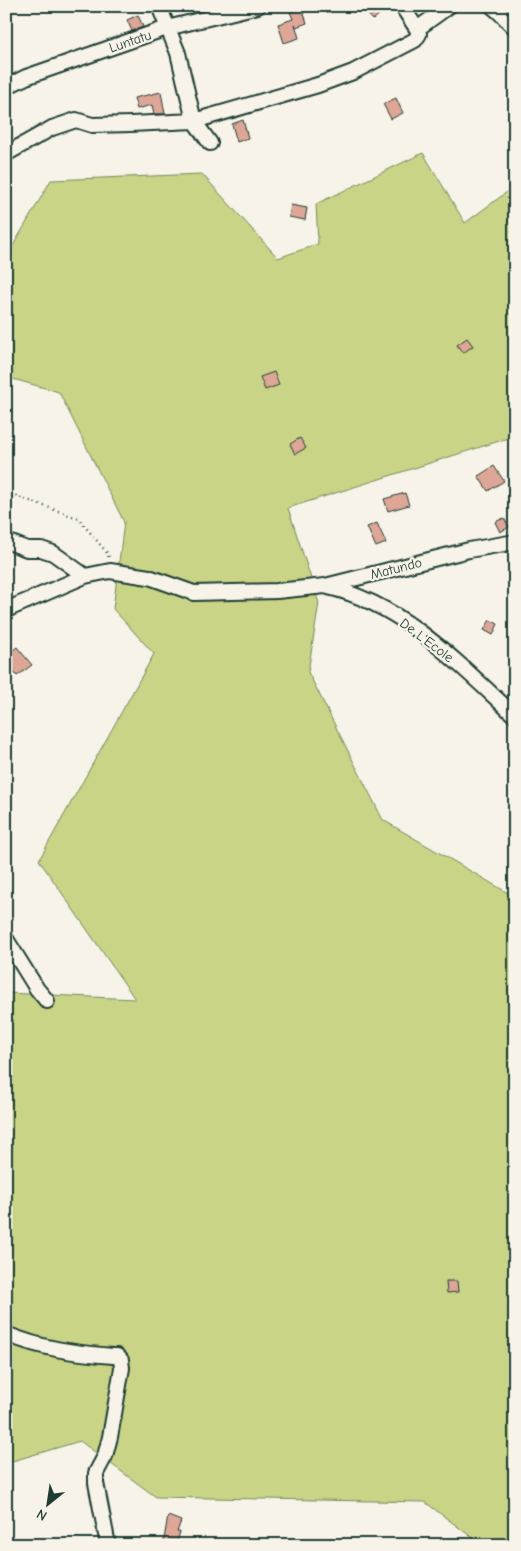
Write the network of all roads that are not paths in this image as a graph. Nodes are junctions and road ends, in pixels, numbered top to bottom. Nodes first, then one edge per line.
1 (159, 6) edge
2 (258, 6) edge
3 (402, 6) edge
4 (448, 6) edge
5 (492, 6) edge
6 (167, 28) junction
7 (515, 28) edge
8 (418, 30) junction
9 (6, 87) edge
10 (194, 121) junction
11 (210, 143) dead end
12 (6, 154) edge
13 (6, 541) edge
14 (515, 542) edge
15 (85, 576) junction
16 (325, 586) junction
17 (6, 610) edge
18 (515, 716) edge
19 (6, 939) edge
20 (47, 1001) dead end
21 (6, 1334) edge
22 (108, 1545) edge

1 - 6 street
2 - 6 street, Luntatu
3 - 8 street
4 - 8 street
5 - 7 street
6 - 9 street, Luntatu
6 - 10 street
8 - 10 street
10 - 11 street
10 - 12 street
13 - 15 street
14 - 16 street, Matundo
15 - 16 street, Matundo
15 - 17 street
16 - 18 street, De L'Ecole
19 - 20 street
21 - 22 street

